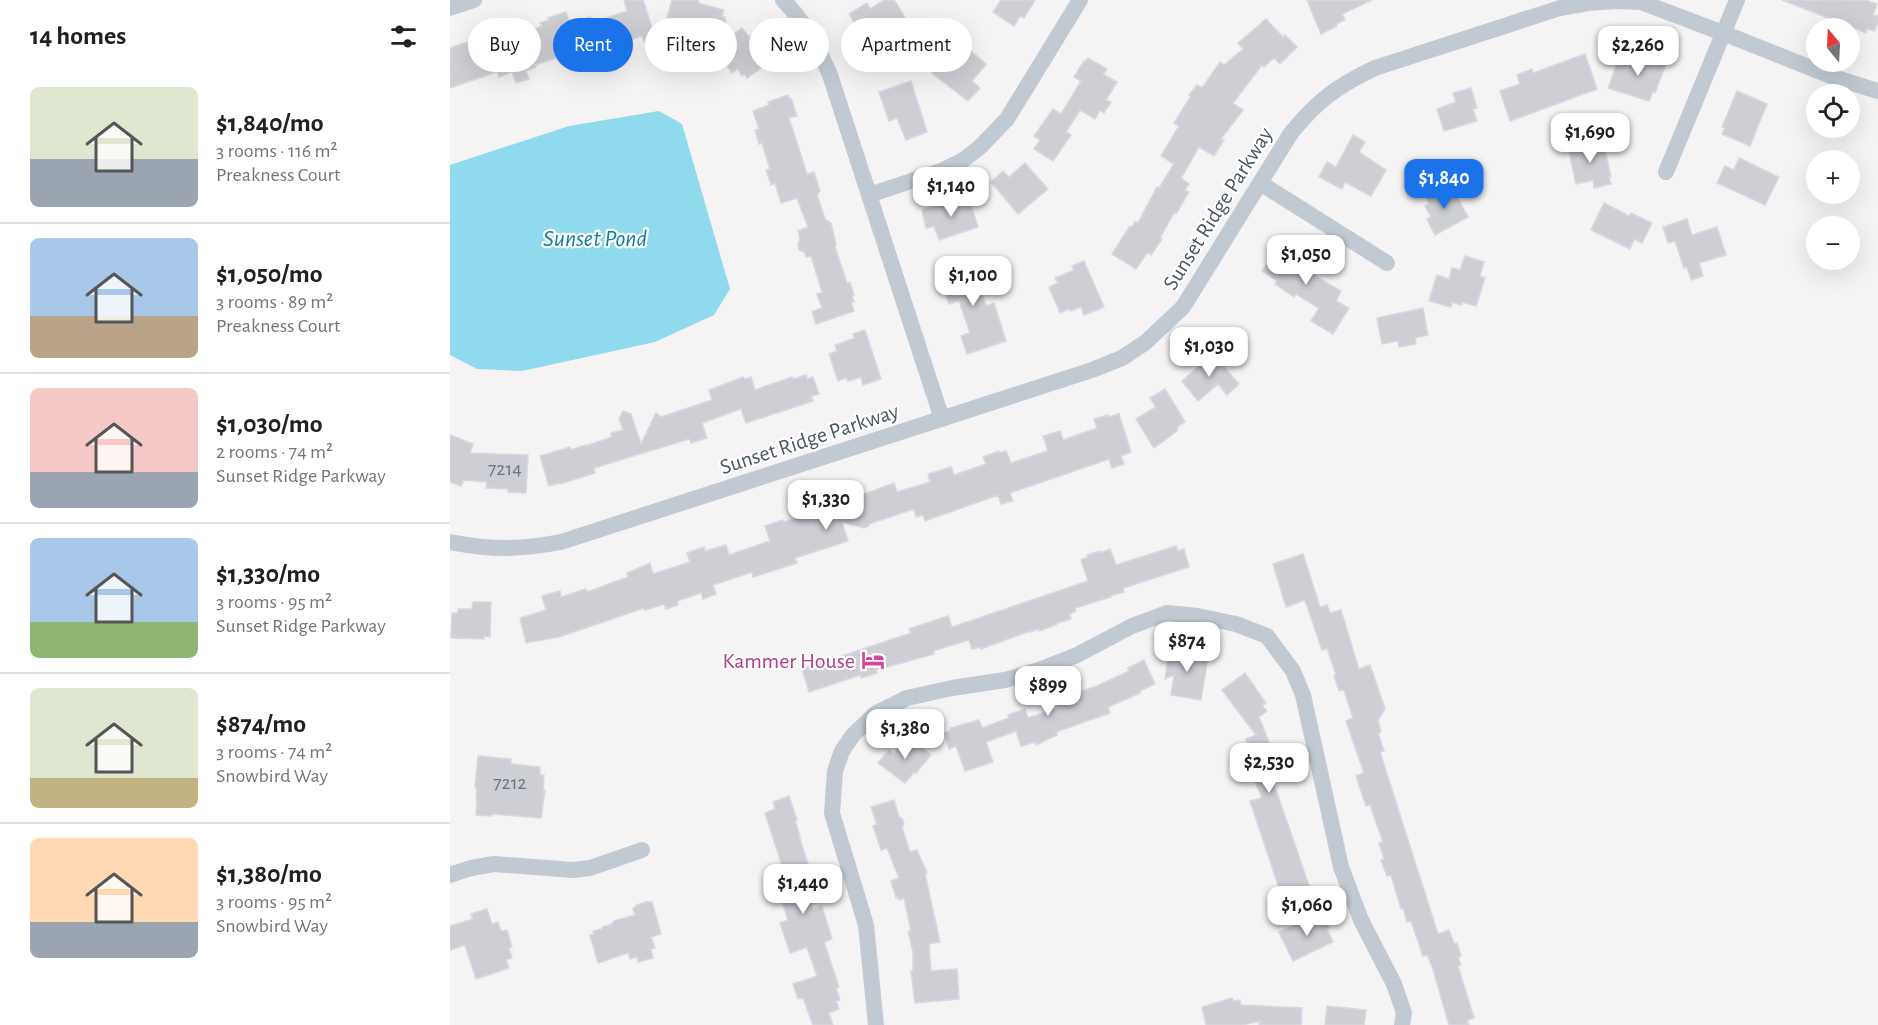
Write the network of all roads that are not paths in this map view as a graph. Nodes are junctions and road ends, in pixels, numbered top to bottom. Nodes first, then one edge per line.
1 (474, 0) edge
2 (783, 0) edge
3 (1080, 0) edge
4 (1737, 0) edge
5 (450, 8) edge
6 (1723, 33) junction
7 (1878, 91) edge
8 (1666, 172) dead end
9 (1260, 183) junction
10 (869, 195) junction
11 (1387, 263) dead end
12 (942, 419) junction
13 (450, 542) edge
14 (642, 850) dead end
15 (450, 875) edge
16 (876, 1025) edge
17 (1402, 1025) edge

1 - 5 street
2 - 10 street
3 - 10 street
4 - 6 street
6 - 7 street, Sunset Ridge Parkway
6 - 8 street
6 - 9 street, Sunset Ridge Parkway
9 - 11 street
9 - 12 street, Sunset Ridge Parkway
10 - 12 street
12 - 13 street, Sunset Ridge Parkway
14 - 15 street
16 - 17 street

